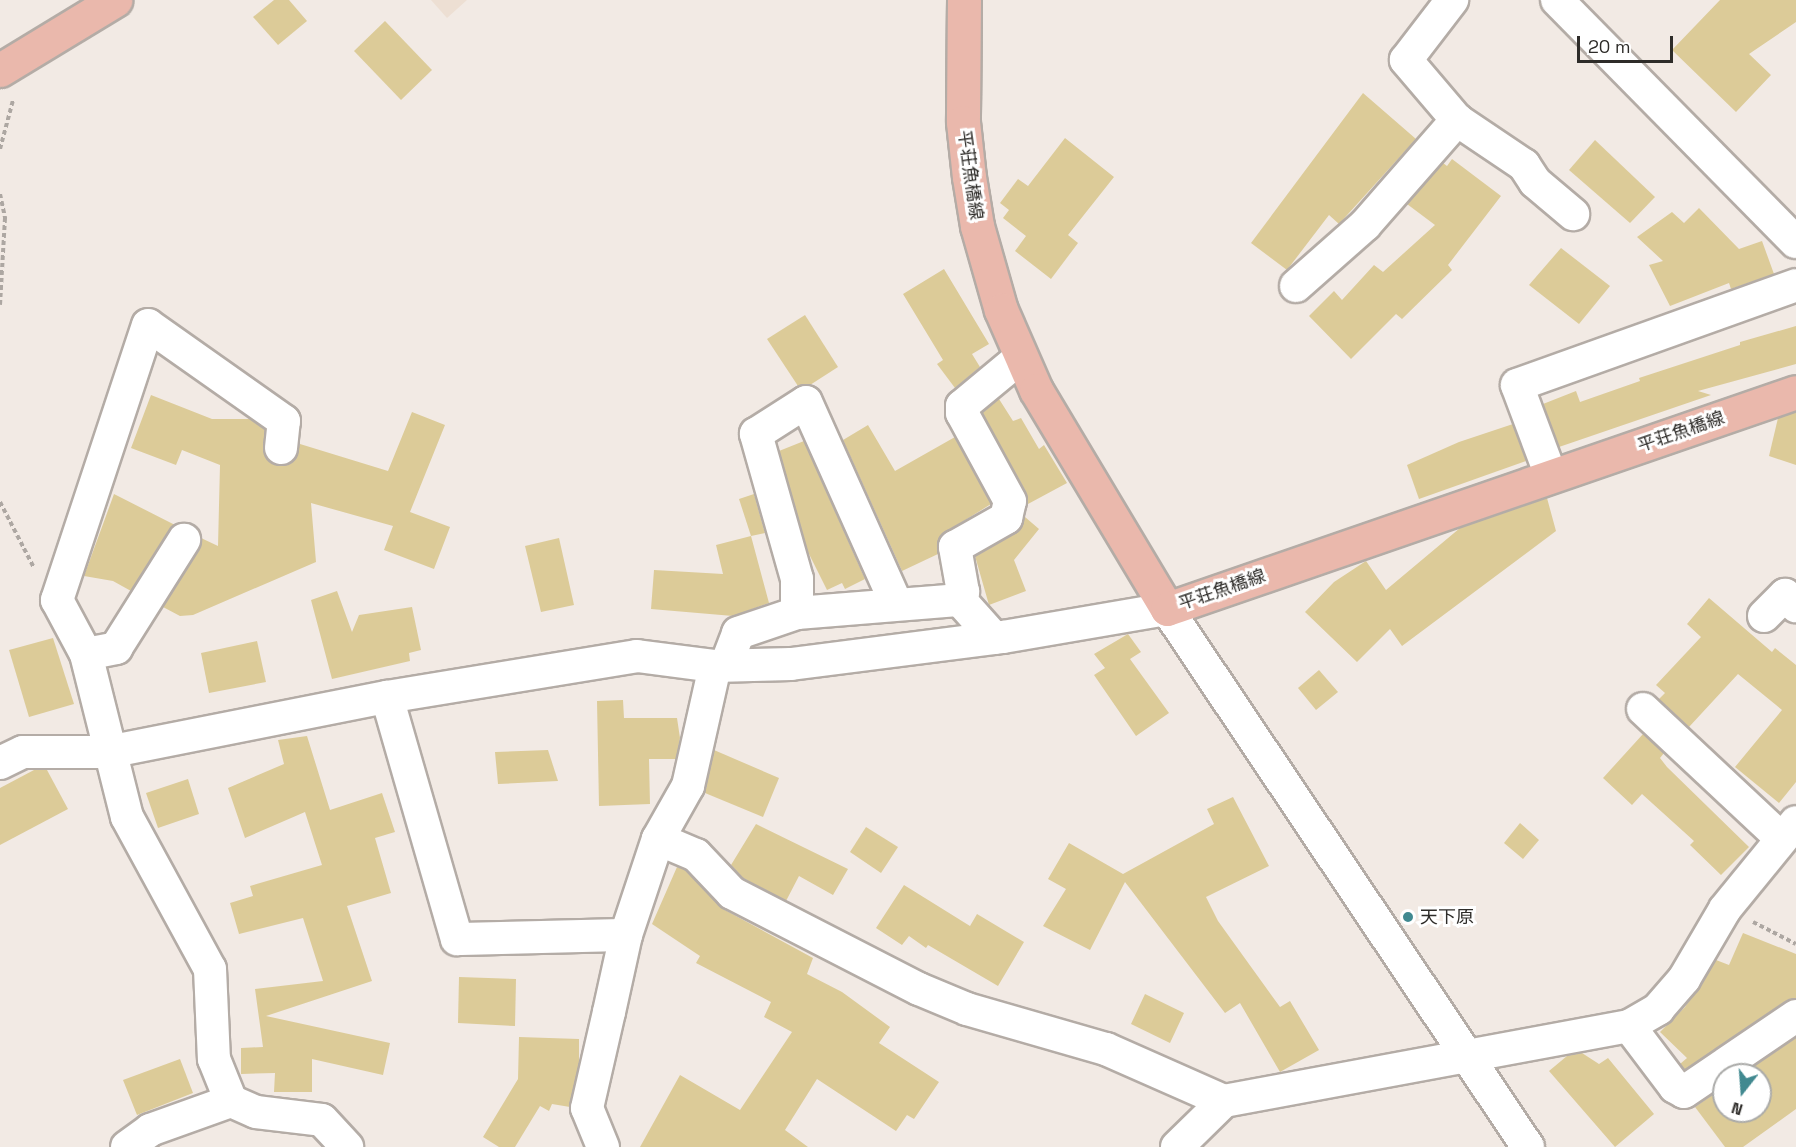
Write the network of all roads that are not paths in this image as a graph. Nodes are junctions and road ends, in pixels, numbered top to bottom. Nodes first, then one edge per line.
1 (115, 0) edge
2 (964, 0) edge
3 (1452, 0) edge
4 (1557, 0) edge
5 (7, 66) edge
6 (1457, 120) junction
7 (1573, 214) dead end
8 (1796, 242) edge
9 (1796, 285) edge
10 (1296, 286) dead end
11 (1021, 357) junction
12 (1796, 392) edge
13 (281, 448) dead end
14 (1551, 476) junction
15 (184, 540) dead end
16 (960, 600) junction
17 (896, 603) junction
18 (1796, 606) edge
19 (1167, 609) junction
20 (798, 613) junction
21 (1764, 616) dead end
22 (994, 638) junction
23 (86, 654) junction
24 (720, 665) junction
25 (387, 697) junction
26 (1643, 709) dead end
27 (108, 752) junction
28 (0, 763) edge
29 (1788, 830) edge
30 (658, 839) junction
31 (626, 935) junction
32 (1796, 1016) edge
33 (1629, 1026) junction
34 (1465, 1055) junction
35 (231, 1101) junction
36 (1224, 1101) junction
37 (127, 1147) edge
38 (347, 1147) edge
39 (603, 1147) edge
40 (1177, 1147) edge
41 (1528, 1147) edge

1 - 5 main road
2 - 11 main road, 平荘魚橋線
3 - 6 street
4 - 8 street
6 - 7 street
6 - 10 street
9 - 14 street
11 - 16 street
11 - 19 main road, 平荘魚橋線
12 - 14 main road, 平荘魚橋線
13 - 23 street
14 - 19 main road, 平荘魚橋線
15 - 23 street
16 - 17 street
16 - 22 street
17 - 20 street
17 - 20 street
18 - 21 street
19 - 22 street
19 - 34 street
20 - 24 street
22 - 24 street
23 - 27 street
24 - 25 street
24 - 30 street
25 - 27 street
25 - 31 street
26 - 29 street
27 - 28 street
27 - 35 street
29 - 33 street
30 - 31 street
30 - 36 street
31 - 39 street
32 - 33 street
33 - 34 street
34 - 36 street
34 - 41 street
35 - 37 street
35 - 38 street
36 - 40 street

